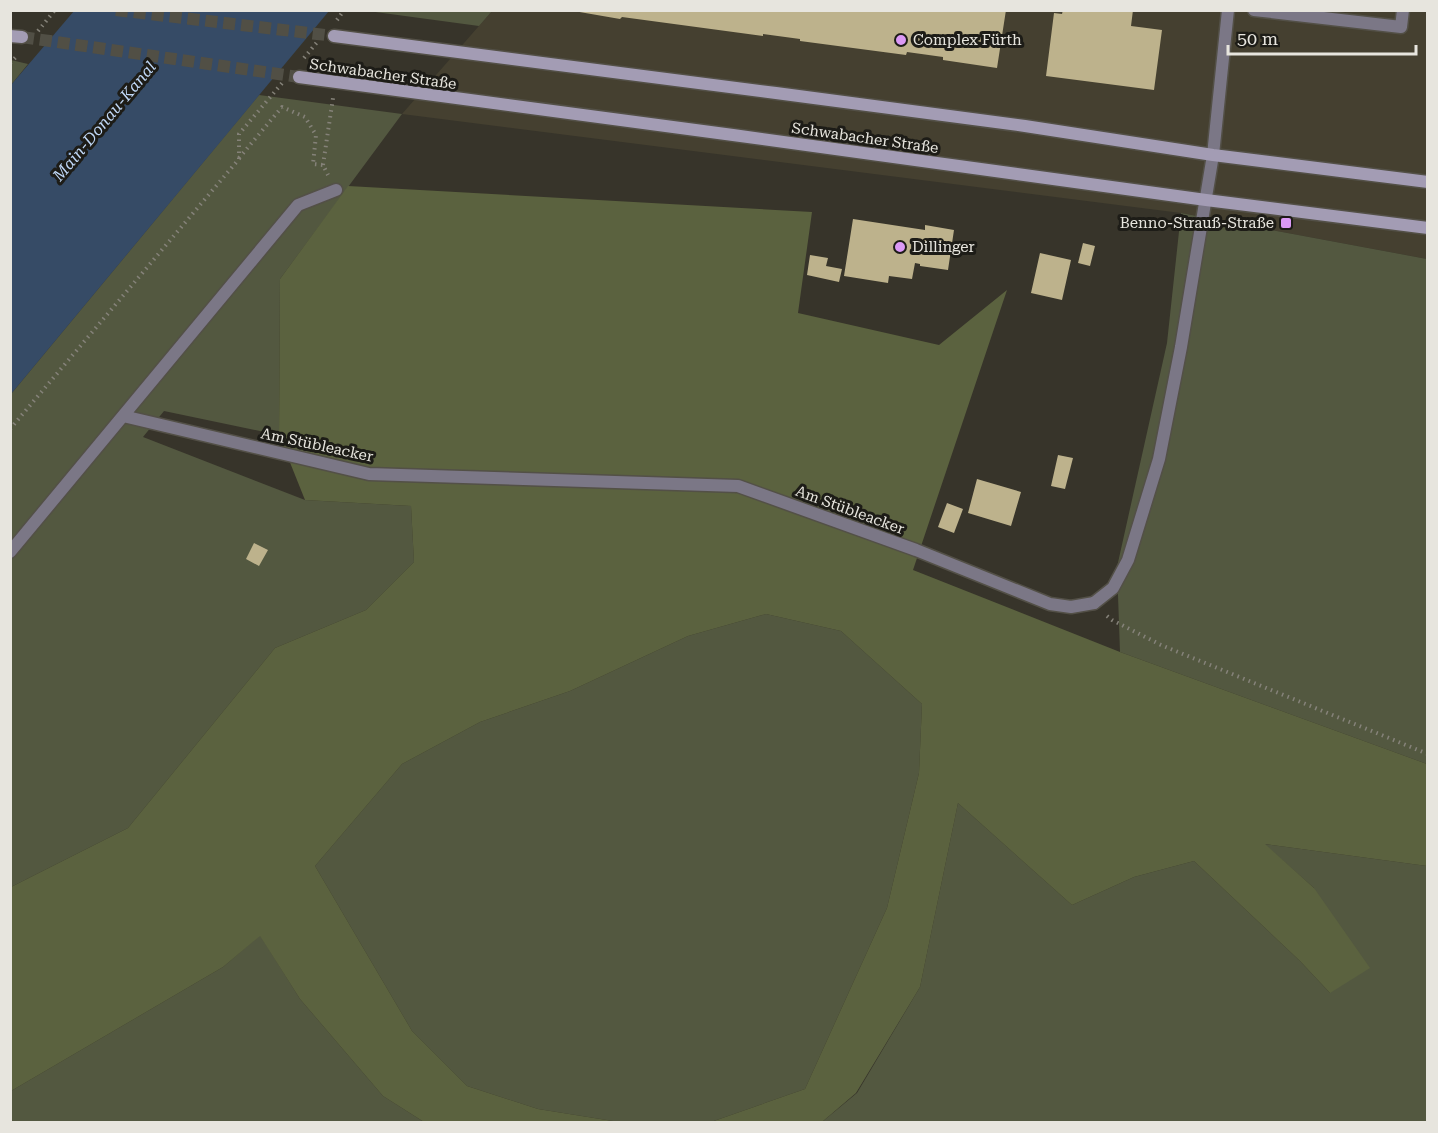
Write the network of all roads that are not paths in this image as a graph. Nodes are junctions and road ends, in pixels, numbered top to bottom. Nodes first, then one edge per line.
1 (1228, 10) edge
2 (1254, 10) edge
3 (1402, 10) edge
4 (328, 34) tunnel mouth
5 (299, 77) tunnel mouth
6 (1213, 155) junction
7 (1428, 183) edge
8 (336, 190) road end
9 (1206, 200) junction
10 (1428, 228) edge
11 (123, 416) junction
12 (10, 552) edge

1 - 6 street
2 - 3 street
4 - 6 main road, Schwabacher Straße
5 - 9 main road, Schwabacher Straße
6 - 7 main road, Schwabacher Straße
6 - 9 street
8 - 11 street
9 - 10 main road, Schwabacher Straße
9 - 11 street, Am Stübleacker
11 - 12 street

